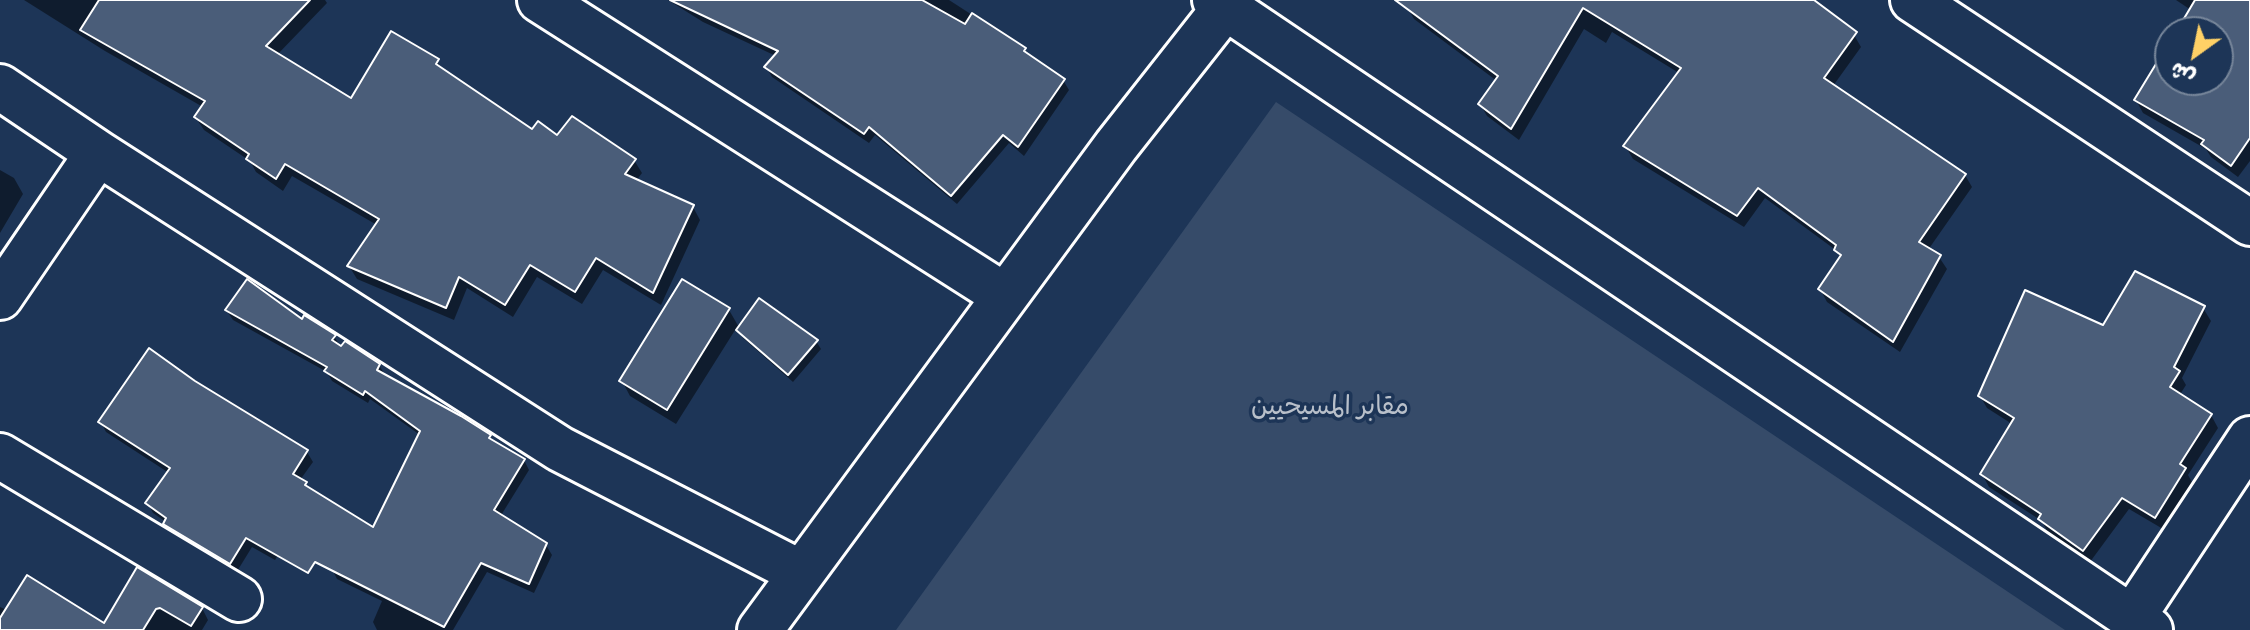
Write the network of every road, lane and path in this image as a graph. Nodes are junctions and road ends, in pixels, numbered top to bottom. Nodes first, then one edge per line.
1 (540, 0) edge
2 (1913, 0) edge
3 (1224, 2) edge
4 (0, 87) edge
5 (98, 153) junction
6 (2250, 223) edge
7 (1005, 296) junction
8 (0, 297) edge
9 (2250, 439) edge
10 (0, 456) edge
11 (801, 573) junction
12 (239, 599) dead end
13 (2141, 624) edge
14 (760, 630) edge

1 - 7 street
2 - 6 street
3 - 7 street
3 - 13 street
4 - 5 street
5 - 8 street
5 - 11 street
7 - 11 street
9 - 13 street
10 - 12 street
11 - 14 street

